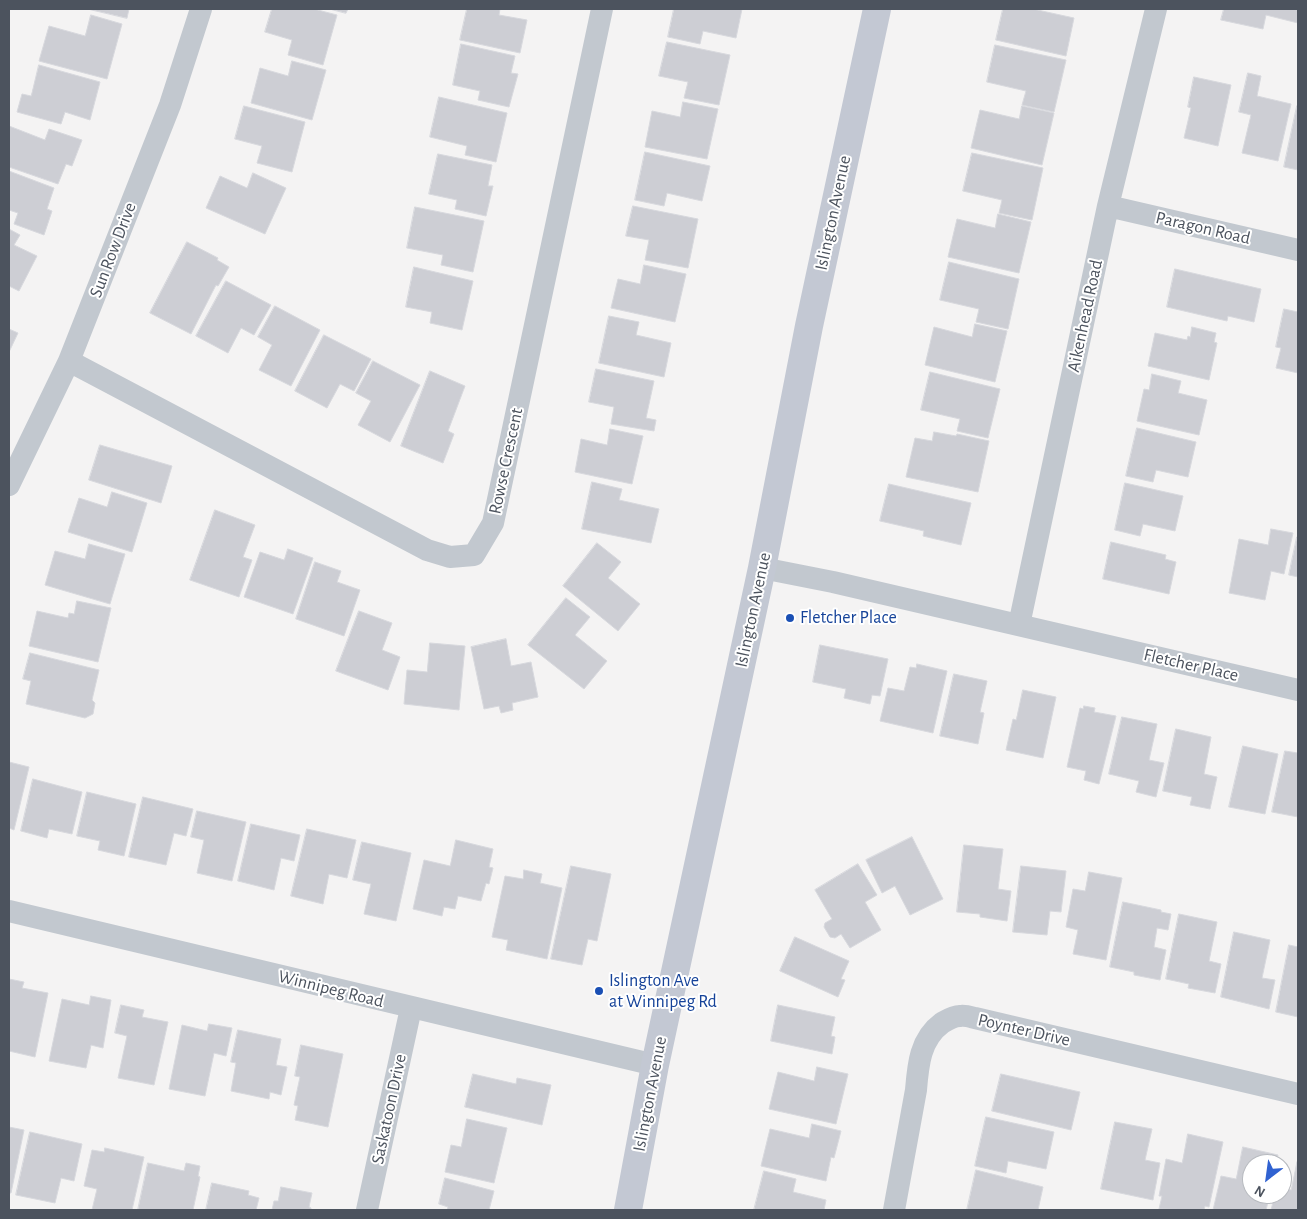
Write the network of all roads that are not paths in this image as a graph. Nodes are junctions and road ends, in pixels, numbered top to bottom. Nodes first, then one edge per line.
1 (201, 9) edge
2 (602, 9) edge
3 (877, 9) edge
4 (1156, 9) edge
5 (1108, 206) junction
6 (1298, 250) edge
7 (69, 361) junction
8 (9, 485) edge
9 (762, 568) junction
10 (1019, 625) junction
11 (1298, 690) edge
12 (9, 911) edge
13 (411, 1008) junction
14 (654, 1065) junction
15 (1298, 1094) edge
16 (367, 1210) edge
17 (628, 1210) edge
18 (894, 1210) edge

1 - 7 street, Sun Row Drive
2 - 7 street, Rowse Crescent
3 - 9 main road, Islington Avenue
4 - 5 street, Aikenhead Road
5 - 6 street, Paragon Road
5 - 10 street, Aikenhead Road
7 - 8 street, Sun Row Drive
9 - 10 street, Fletcher Place
9 - 14 main road, Islington Avenue
10 - 11 street, Fletcher Place
12 - 13 street, Winnipeg Road
13 - 14 street, Winnipeg Road
13 - 16 street, Saskatoon Drive
14 - 17 main road, Islington Avenue
15 - 18 street, Poynter Drive

